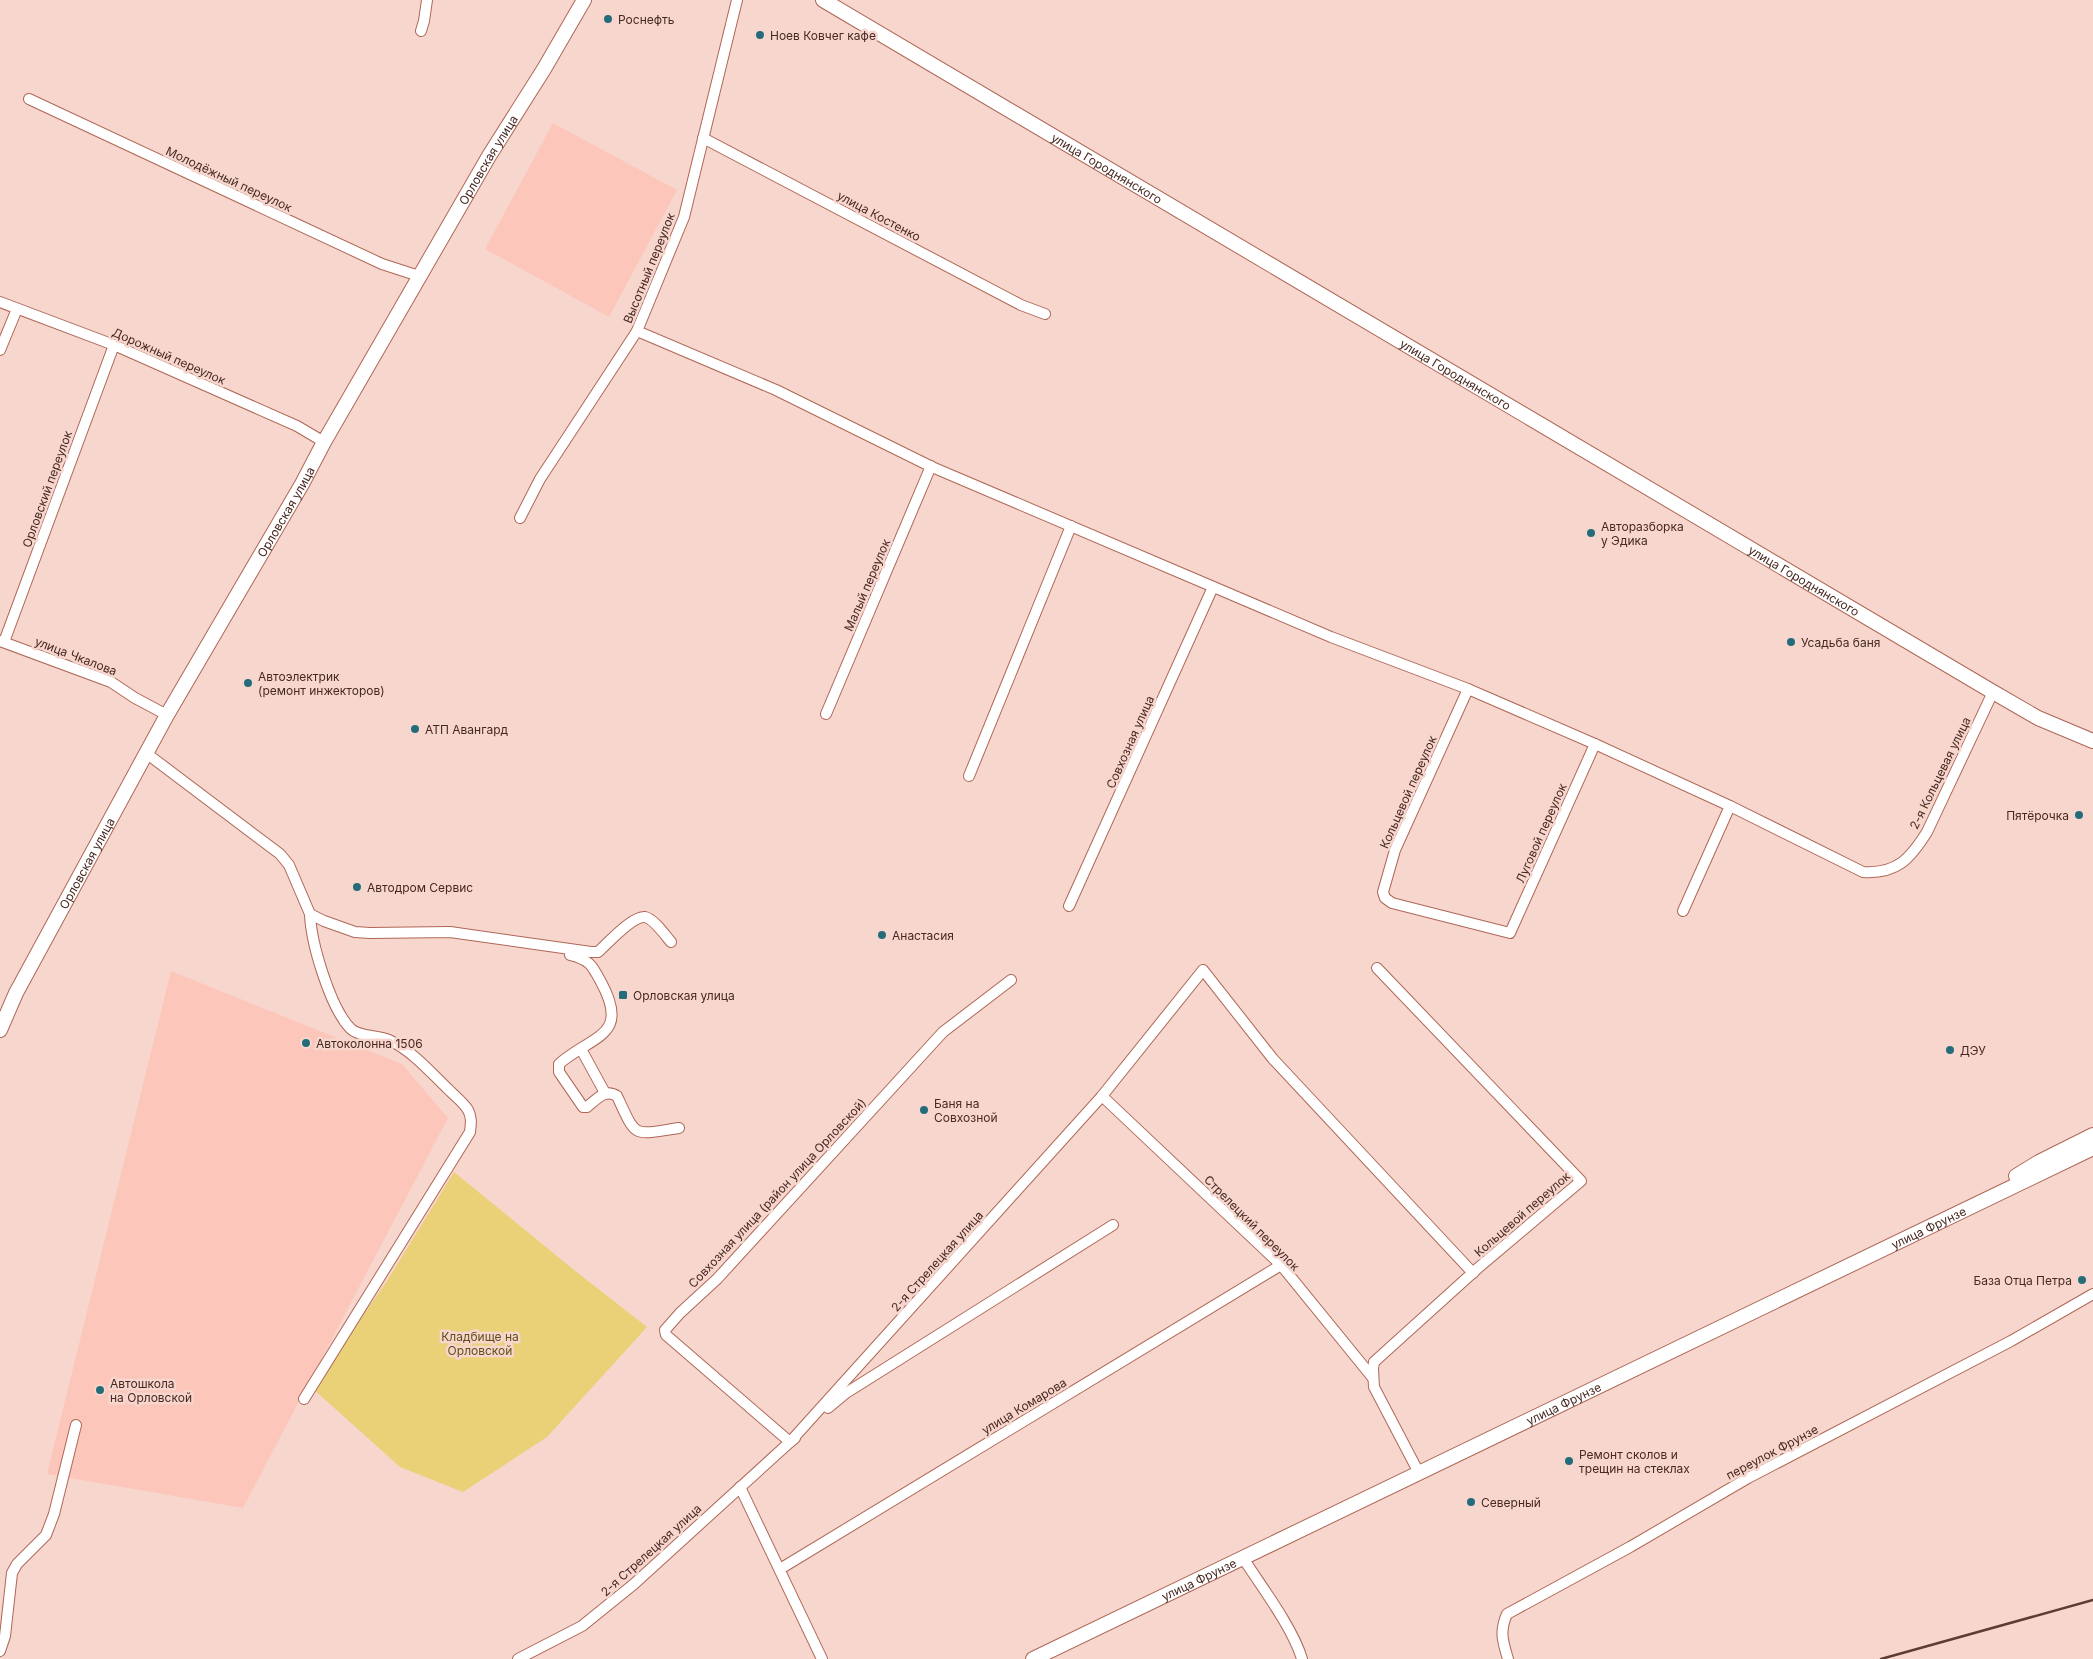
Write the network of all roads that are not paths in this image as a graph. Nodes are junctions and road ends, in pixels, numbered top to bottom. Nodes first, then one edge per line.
1 (427, 0) edge
2 (584, 0) edge
3 (737, 0) edge
4 (823, 0) edge
5 (420, 31) dead end
6 (29, 99) dead end
7 (703, 138) junction
8 (419, 276) junction
9 (0, 302) edge
10 (17, 309) junction
11 (1045, 314) dead end
12 (637, 332) junction
13 (114, 345) junction
14 (0, 350) edge
15 (324, 442) junction
16 (931, 466) junction
17 (520, 518) dead end
18 (1071, 526) junction
19 (1213, 587) junction
20 (2, 641) edge
21 (1468, 689) junction
22 (1993, 692) junction
23 (826, 714) dead end
24 (167, 715) junction
25 (2038, 718) junction
26 (2093, 729) edge
27 (2093, 741) edge
28 (1595, 744) junction
29 (2093, 752) edge
30 (151, 757) junction
31 (168, 769) junction
32 (137, 770) junction
33 (969, 776) dead end
34 (1730, 806) junction
35 (1070, 906) dead end
36 (1683, 911) dead end
37 (310, 914) junction
38 (1510, 933) joint
39 (671, 942) dead end
40 (562, 949) junction
41 (598, 952) junction
42 (593, 967) junction
43 (1377, 968) dead end
44 (1011, 980) dead end
45 (1, 1024) edge
46 (581, 1049) junction
47 (605, 1093) junction
48 (1102, 1096) junction
49 (679, 1128) dead end
50 (2093, 1135) edge
51 (2089, 1149) edge
52 (1113, 1225) dead end
53 (1281, 1265) junction
54 (1473, 1273) junction
55 (2093, 1294) edge
56 (1373, 1378) junction
57 (304, 1399) dead end
58 (76, 1425) dead end
59 (790, 1442) junction
60 (1419, 1473) junction
61 (740, 1486) junction
62 (1243, 1558) junction
63 (780, 1568) junction
64 (0, 1651) edge
65 (518, 1659) edge
66 (822, 1659) edge
67 (1033, 1659) edge
68 (1302, 1659) edge
69 (1508, 1659) edge

1 - 5 street
2 - 8 main road, Орловская улица
3 - 7 street, Высотный переулок
4 - 22 main road, улица Городнянского
6 - 8 street, Молодёжный переулок
7 - 11 street, улица Костенко
7 - 12 street, Высотный переулок
8 - 15 main road, Орловская улица
9 - 10 street, Дорожный переулок
10 - 13 street, Дорожный переулок
10 - 14 street
12 - 16 street
12 - 17 street, Высотный переулок
13 - 15 street, Дорожный переулок
13 - 20 street, Орловский переулок
15 - 24 main road, Орловская улица
16 - 18 street
16 - 23 street, Малый переулок
18 - 19 street
18 - 33 street
19 - 21 street
19 - 35 street, Совхозная улица
20 - 24 street, улица Чкалова
21 - 28 street
21 - 38 street, Кольцевой переулок
22 - 25 main road, улица Городнянского
22 - 34 street, 2-я Кольцевая улица
24 - 30 main road, Орловская улица
25 - 26 main road
25 - 27 main road, улица Городнянского
25 - 29 main road
28 - 34 street
28 - 38 street, Луговой переулок
30 - 31 street
30 - 32 main road, Орловская улица
31 - 32 street
31 - 37 street
32 - 45 main road, Орловская улица
34 - 36 street
37 - 40 street
37 - 57 street
39 - 41 street
40 - 41 street
40 - 42 street
41 - 42 street
42 - 46 street
43 - 54 street, Кольцевой переулок
44 - 59 street, Совхозная улица (район улица Орловской)
46 - 47 street
46 - 47 street
47 - 49 street
48 - 53 street, Стрелецкий переулок
48 - 54 street, 2-я Стрелецкая улица
48 - 59 street, 2-я Стрелецкая улица
50 - 51 main road, улица Фрунзе
51 - 60 main road, улица Фрунзе
52 - 59 street, 2-я Стрелецкая улица
53 - 56 street, Стрелецкий переулок
53 - 63 street, улица Комарова
54 - 56 street, Кольцевой переулок
55 - 69 street, переулок Фрунзе
56 - 60 street
58 - 64 street
59 - 61 street, 2-я Стрелецкая улица
60 - 62 main road, улица Фрунзе
61 - 63 street
61 - 65 street, 2-я Стрелецкая улица
62 - 67 main road, улица Фрунзе
62 - 68 street
63 - 66 street

